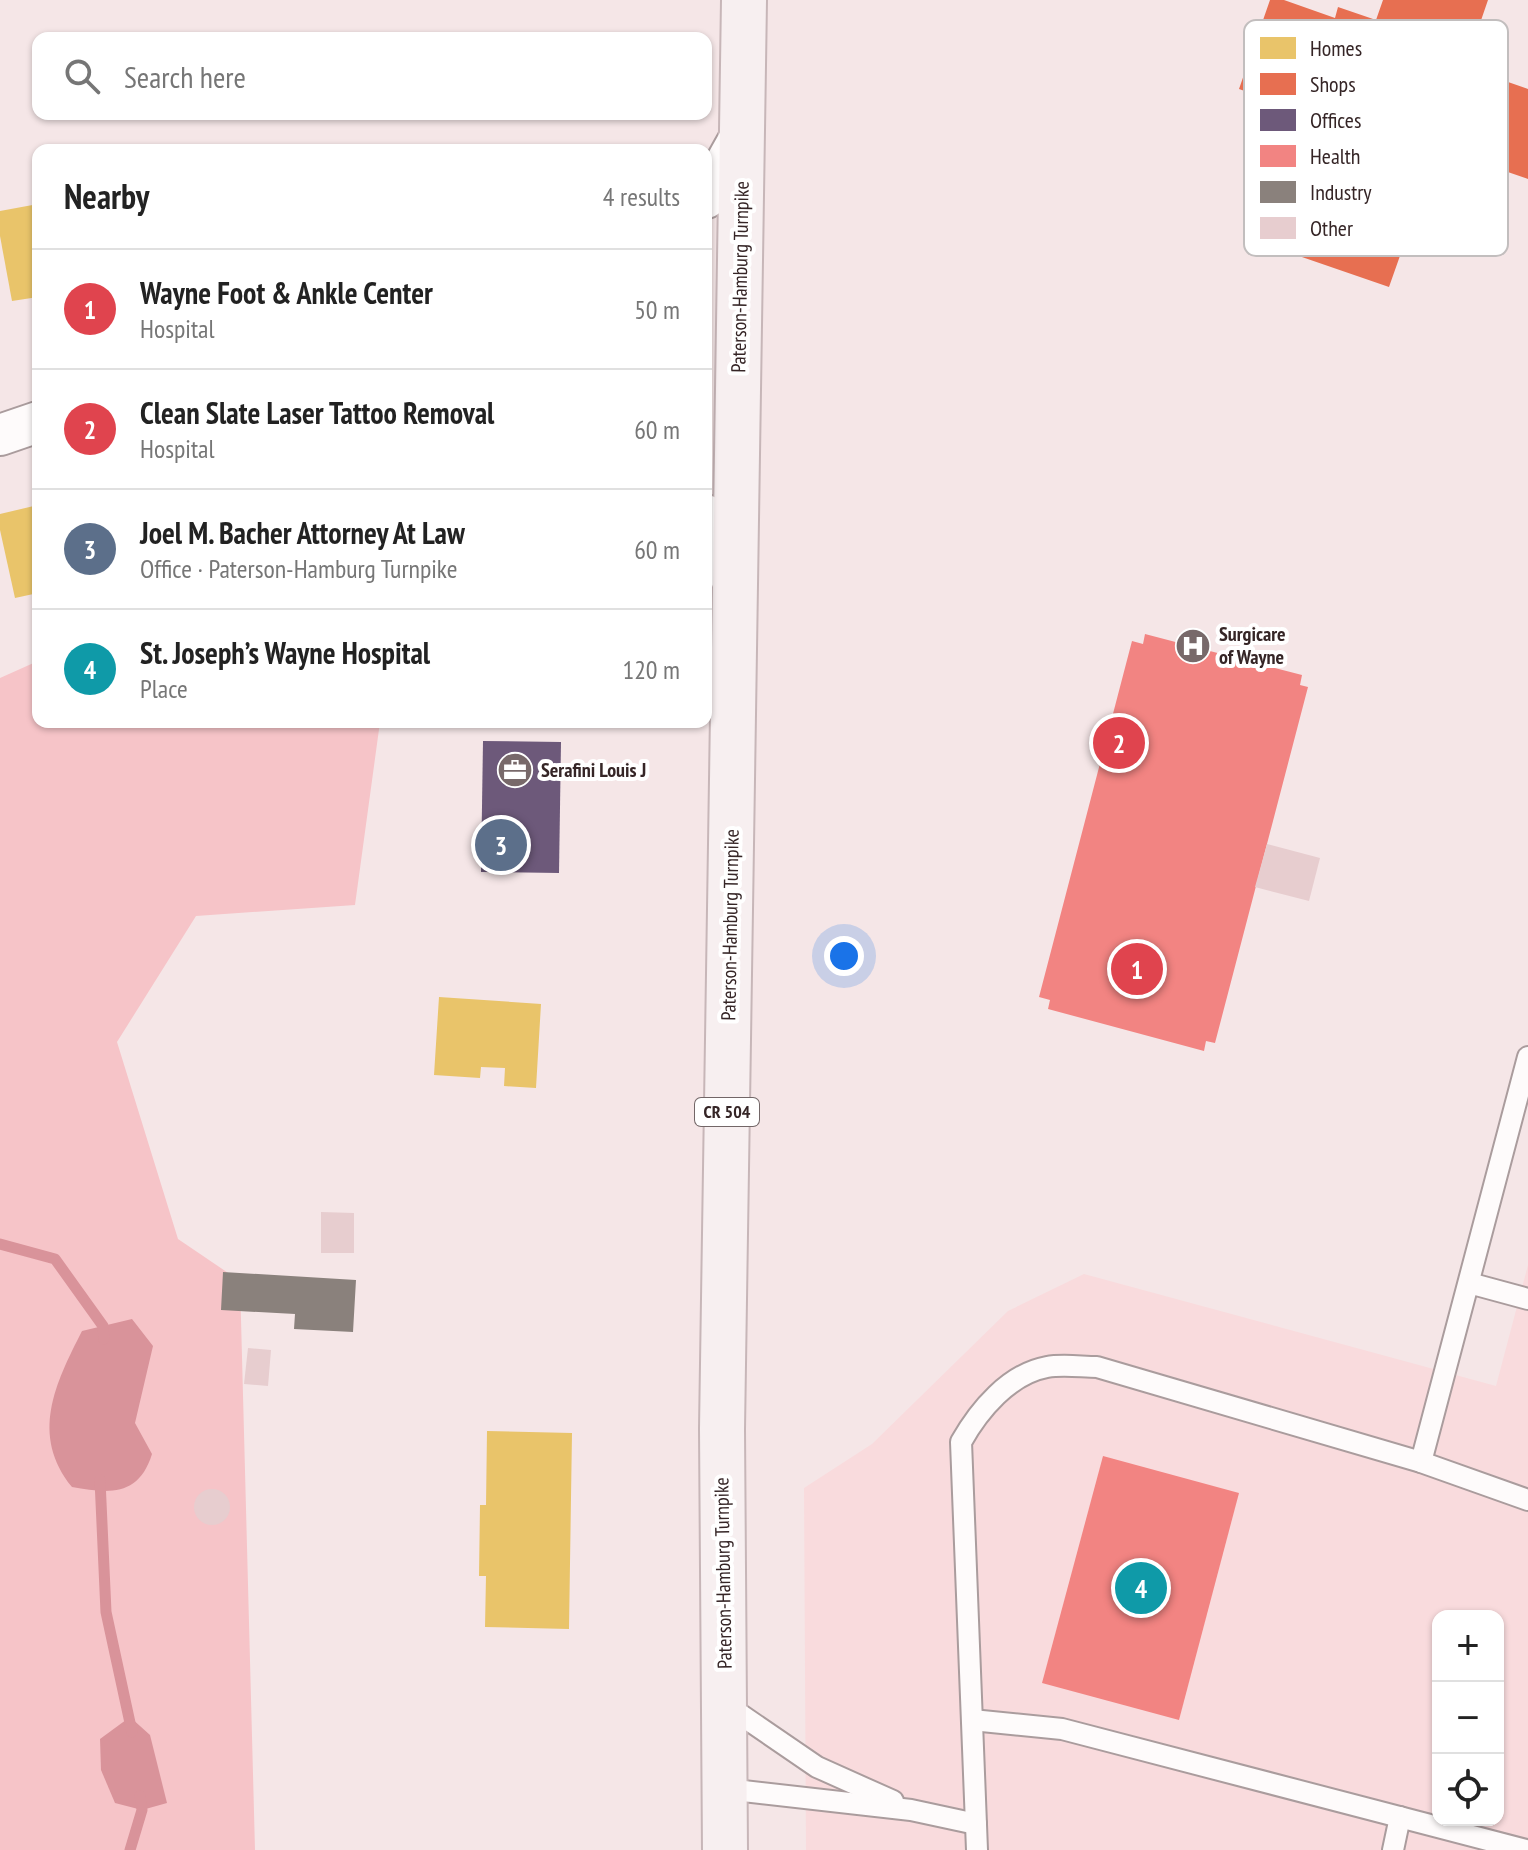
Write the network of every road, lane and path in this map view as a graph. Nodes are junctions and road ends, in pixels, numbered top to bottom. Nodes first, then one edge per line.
1 (744, 0) edge
2 (742, 134) junction
3 (712, 187) edge
4 (32, 424) edge
5 (0, 435) edge
6 (712, 530) edge
7 (735, 588) junction
8 (1528, 1057) edge
9 (1469, 1283) junction
10 (1528, 1299) edge
11 (1421, 1462) junction
12 (1528, 1500) edge
13 (725, 1704) junction
14 (972, 1720) junction
15 (726, 1789) junction
16 (911, 1810) junction
17 (1400, 1817) junction
18 (976, 1824) junction
19 (725, 1850) edge
20 (977, 1850) edge
21 (1393, 1850) edge
22 (1526, 1850) edge

1 - 2 main road, Paterson-Hamburg Turnpike / CR 504
2 - 3 street
2 - 7 main road, Paterson-Hamburg Turnpike / CR 504
4 - 5 street
6 - 7 street
7 - 13 main road, Paterson-Hamburg Turnpike / CR 504
8 - 9 lane
9 - 10 lane
9 - 11 lane
11 - 12 lane
11 - 14 lane
13 - 15 main road, Paterson-Hamburg Turnpike / CR 504
13 - 16 lane
14 - 17 lane
14 - 18 lane
15 - 16 lane
15 - 19 main road, Paterson-Hamburg Turnpike / CR 504
16 - 18 lane
17 - 21 lane
17 - 22 lane
18 - 20 lane

